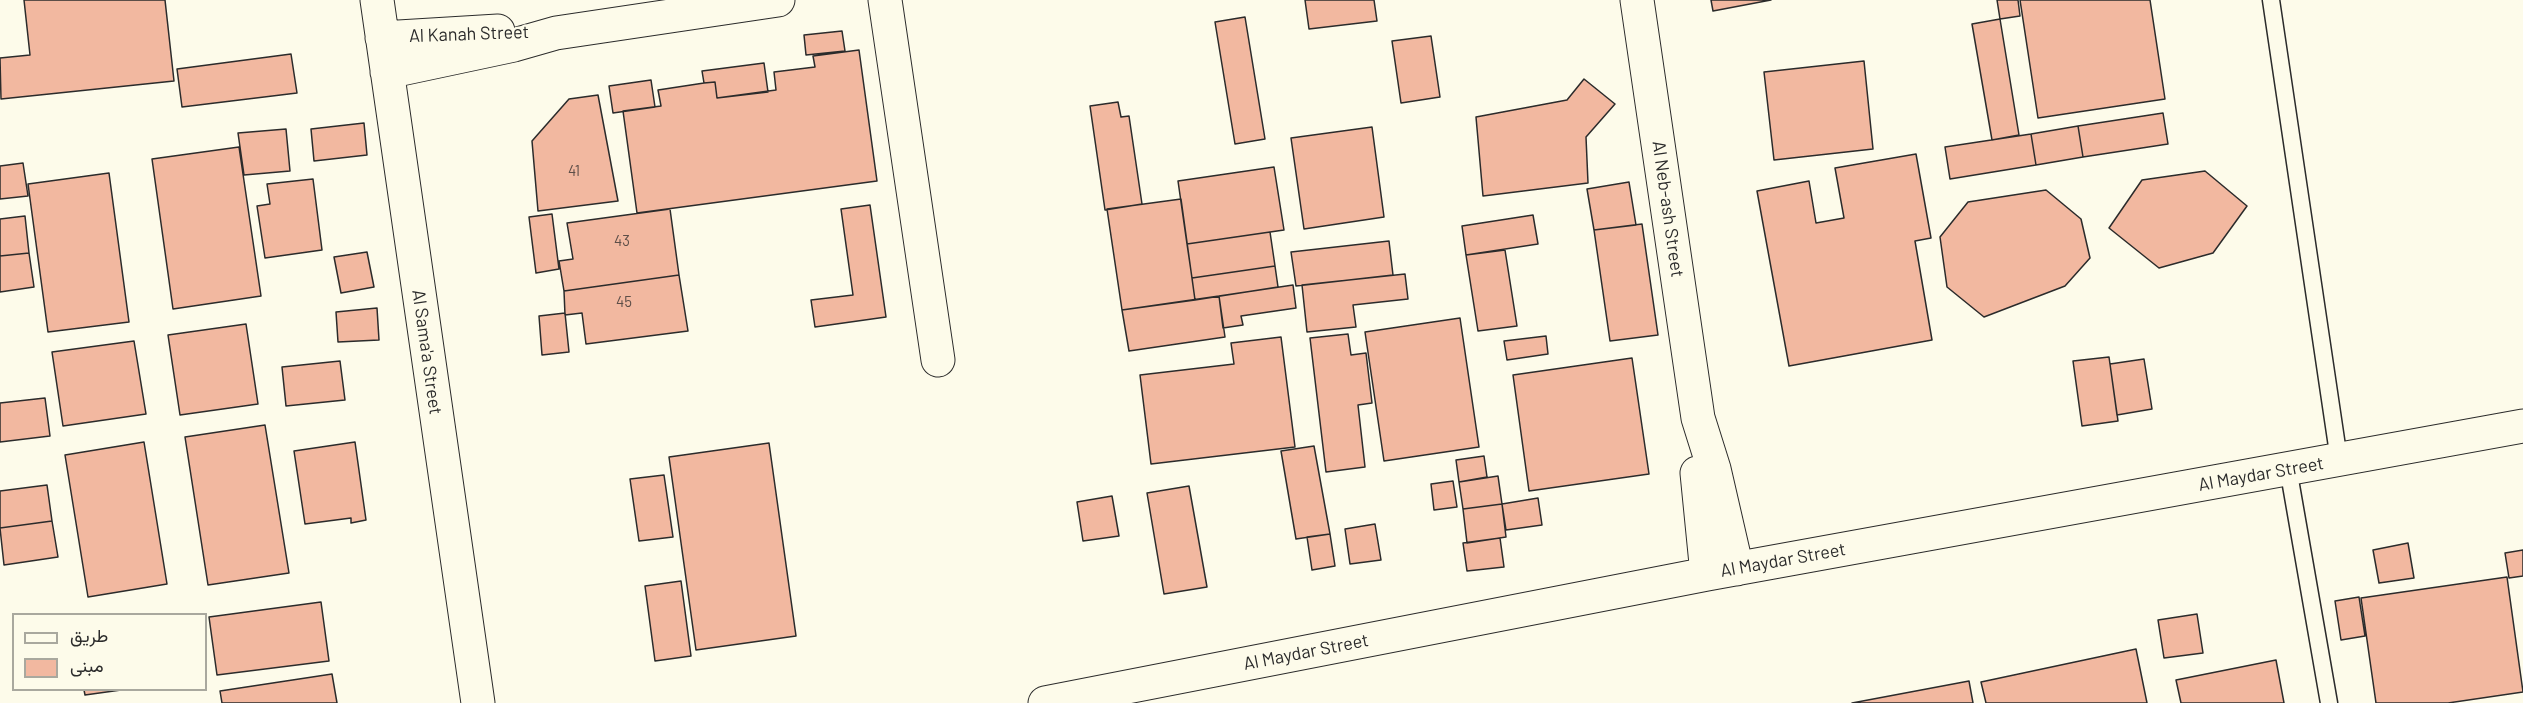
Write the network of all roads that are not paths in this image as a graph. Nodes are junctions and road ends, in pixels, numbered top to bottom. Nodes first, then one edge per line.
1 (377, 0) edge
2 (778, 0) edge
3 (885, 0) edge
4 (1638, 0) edge
5 (2271, 0) edge
6 (556, 33) junction
7 (382, 38) junction
8 (387, 72) junction
9 (938, 360) dead end
10 (2523, 426) edge
11 (2339, 460) junction
12 (2288, 468) junction
13 (1722, 572) junction
14 (478, 703) edge
15 (1045, 703) edge
16 (2330, 703) edge

1 - 7 street, Al Sama'a Street
2 - 6 street, Al Kanah Street
3 - 9 street
4 - 13 street, Al Neb-ash Street
5 - 11 lane
6 - 7 street, Al Kanah Street
6 - 8 street, Al Kanah Street
7 - 8 street, Al Sama'a Street
8 - 14 street, Al Sama'a Street
10 - 11 street, Al Maydar Street
11 - 12 street, Al Maydar Street
12 - 13 street, Al Maydar Street
12 - 16 lane
13 - 15 street, Al Maydar Street

